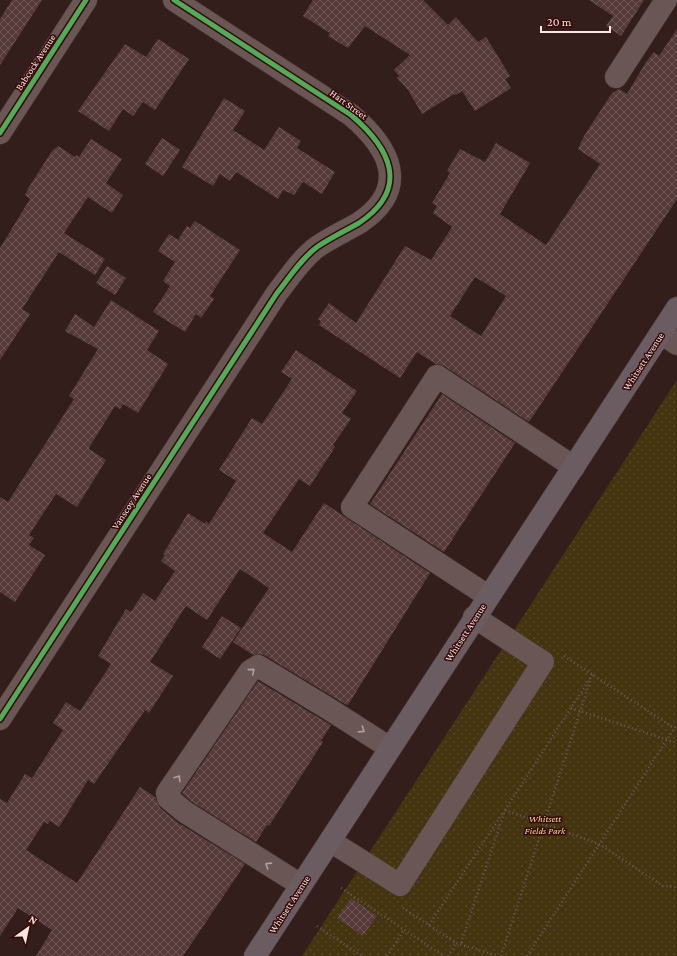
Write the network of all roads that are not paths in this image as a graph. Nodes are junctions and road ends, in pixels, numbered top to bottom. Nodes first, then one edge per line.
1 (86, 0) edge
2 (174, 0) edge
3 (666, 0) edge
4 (616, 77) dead end
5 (0, 133) edge
6 (277, 293) joint
7 (677, 308) edge
8 (669, 339) edge
9 (574, 467) junction
10 (488, 596) junction
11 (474, 617) junction
12 (0, 719) edge
13 (390, 748) junction
14 (330, 841) junction
15 (301, 886) junction
16 (255, 956) edge

1 - 5 street, Babcock Avenue
2 - 6 street, Hart Street
3 - 4 street
6 - 12 street, Vanscoy Avenue
7 - 8 main road, Whitsett Avenue
8 - 9 main road, Whitsett Avenue
9 - 10 main road, Whitsett Avenue
9 - 10 street
10 - 11 main road, Whitsett Avenue
11 - 13 main road, Whitsett Avenue
11 - 14 street
13 - 14 main road, Whitsett Avenue
15 -> 13 street
14 - 15 main road, Whitsett Avenue
15 - 16 main road, Whitsett Avenue

